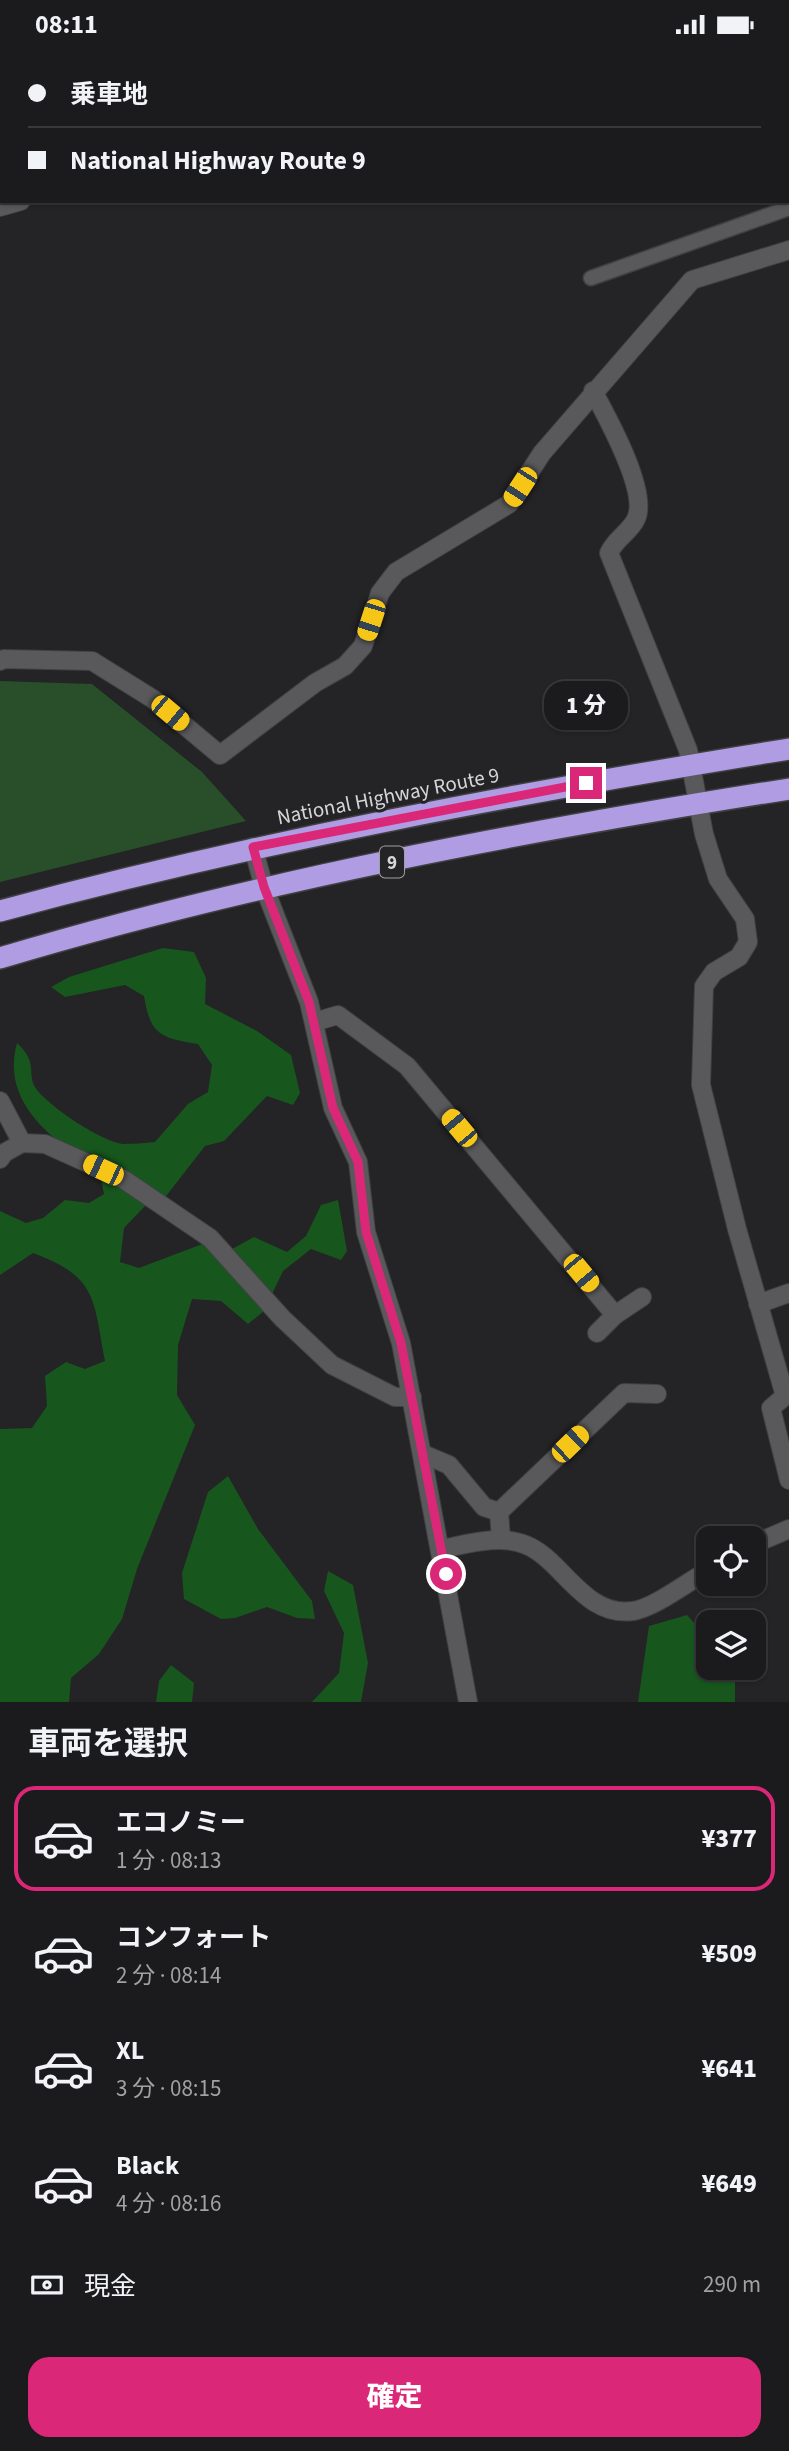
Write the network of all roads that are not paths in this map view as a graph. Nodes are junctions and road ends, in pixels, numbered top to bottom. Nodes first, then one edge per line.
1 (789, 208) edge
2 (789, 250) edge
3 (591, 278) dead end
4 (593, 391) junction
5 (0, 661) edge
6 (789, 748) edge
7 (691, 765) junction
8 (789, 789) edge
9 (697, 804) junction
10 (253, 847) junction
11 (264, 887) junction
12 (0, 911) edge
13 (0, 958) edge
14 (314, 1022) junction
15 (0, 1101) edge
16 (22, 1143) junction
17 (0, 1159) edge
18 (789, 1293) edge
19 (642, 1297) dead end
20 (758, 1304) junction
21 (615, 1315) junction
22 (597, 1333) dead end
23 (657, 1394) dead end
24 (787, 1395) edge
25 (412, 1397) junction
26 (423, 1454) junction
27 (789, 1480) edge
28 (499, 1512) junction
29 (789, 1529) edge
30 (501, 1539) junction
31 (766, 1539) edge
32 (441, 1549) junction
33 (696, 1577) edge
34 (468, 1702) edge

1 - 3 lane
2 - 4 street
4 - 5 street
4 - 7 street
6 - 7 highway, National Highway Route 9 / 9
7 - 9 street
7 - 10 highway, National Highway Route 9 / 9
8 - 9 highway, 9
9 - 11 highway, 9
9 - 20 street
10 - 11 street
10 - 12 highway, National Highway Route 9 / 9
11 - 13 highway, 9
11 - 14 street
14 - 21 street
14 - 25 street
15 - 16 street
16 - 17 street
16 - 25 street
18 - 20 street
19 - 21 street
20 - 24 street
21 - 22 street
23 - 28 street
24 - 27 street
25 - 26 street
26 - 28 street
26 - 32 street
28 - 30 street
29 - 31 street
30 - 32 street
30 - 33 street
32 - 34 street

